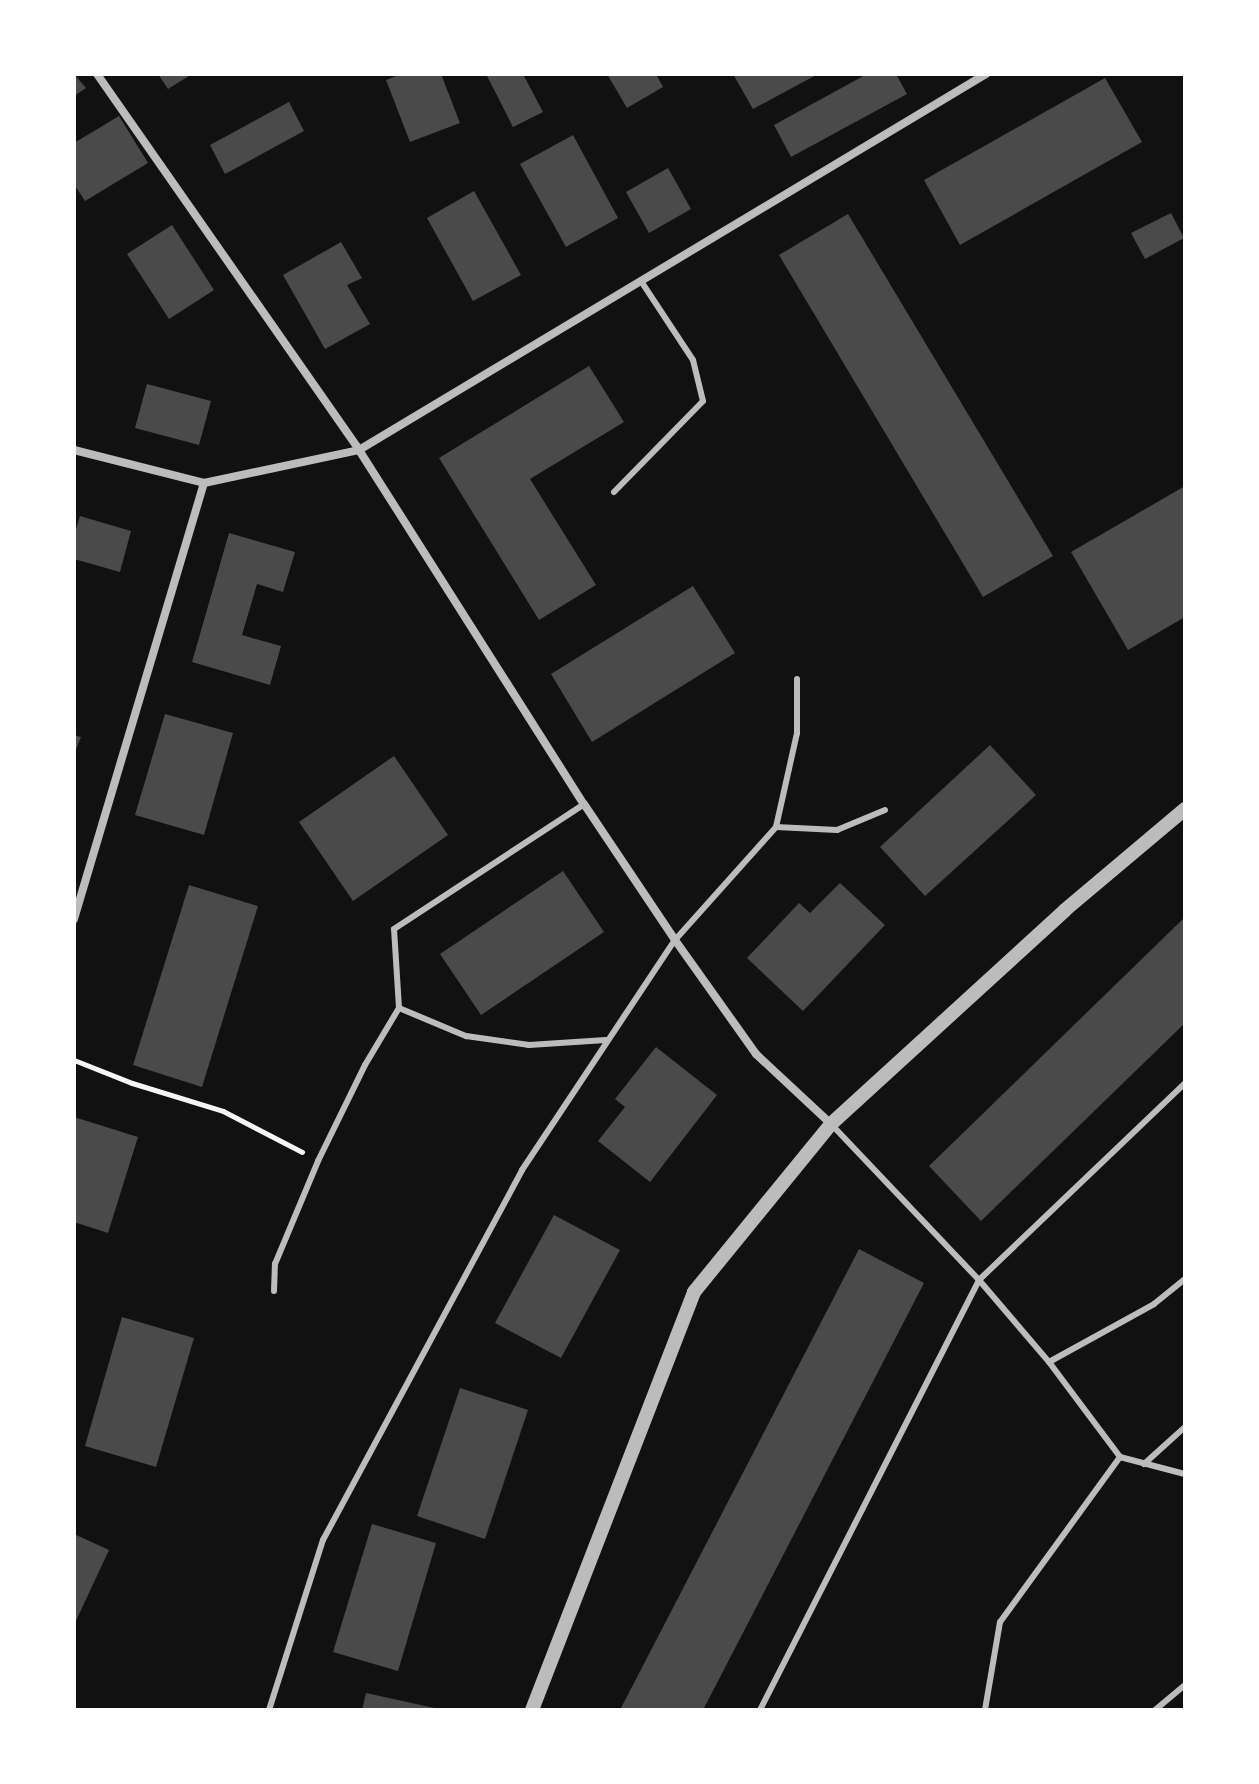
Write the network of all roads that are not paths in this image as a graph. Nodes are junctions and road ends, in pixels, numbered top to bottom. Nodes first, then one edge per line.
1 (97, 74) edge
2 (986, 74) edge
3 (641, 281) junction
4 (74, 450) edge
5 (359, 450) junction
6 (204, 483) junction
7 (614, 492) dead end
8 (797, 679) dead end
9 (584, 804) junction
10 (1185, 809) edge
11 (885, 810) dead end
12 (776, 827) junction
13 (74, 919) edge
14 (675, 940) junction
15 (399, 1008) junction
16 (606, 1040) junction
17 (1185, 1083) edge
18 (831, 1124) junction
19 (1185, 1279) edge
20 (979, 1280) junction
21 (274, 1291) dead end
22 (1049, 1362) junction
23 (1185, 1427) edge
24 (1120, 1457) junction
25 (1144, 1464) junction
26 (1185, 1474) edge
27 (1185, 1685) edge
28 (269, 1710) edge
29 (532, 1710) edge
30 (760, 1710) edge
31 (985, 1710) edge
32 (1155, 1710) edge

1 - 5 street
2 - 3 street
3 - 5 street
3 - 7 lane
4 - 6 street
5 - 6 street
5 - 9 street
6 - 13 street
8 - 12 lane
9 - 14 street
9 - 15 lane
10 - 18 street
11 - 12 lane
12 - 14 lane
14 - 16 lane
14 - 18 street
15 - 16 lane
15 - 21 lane
16 - 28 lane
17 - 20 lane
18 - 20 lane
18 - 29 street
19 - 22 lane
20 - 22 lane
20 - 30 lane
22 - 24 lane
23 - 25 lane
24 - 25 lane
24 - 31 lane
25 - 26 lane
27 - 32 lane

